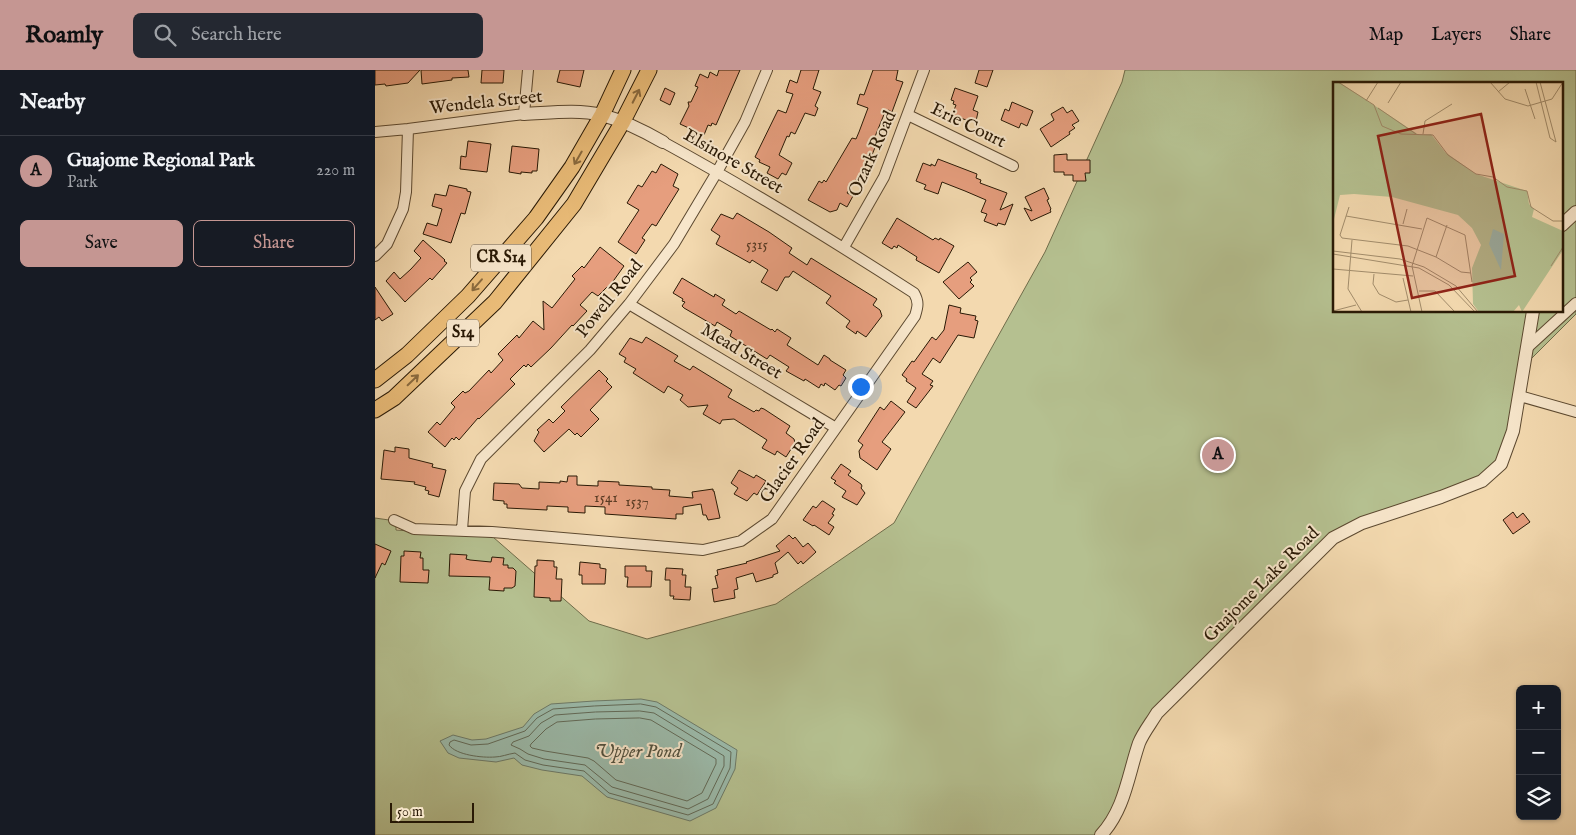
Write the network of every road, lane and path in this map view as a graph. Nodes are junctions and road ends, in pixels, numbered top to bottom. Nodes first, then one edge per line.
1 (527, 70) edge
2 (623, 70) edge
3 (649, 70) edge
4 (767, 70) edge
5 (924, 70) edge
6 (524, 114) junction
7 (602, 115) junction
8 (908, 115) junction
9 (623, 123) junction
10 (408, 129) junction
11 (375, 132) edge
12 (663, 142) joint
13 (1013, 166) dead end
14 (717, 172) junction
15 (1576, 212) edge
16 (1563, 224) edge
17 (844, 248) junction
18 (375, 256) edge
19 (1576, 303) edge
20 (629, 304) junction
21 (1533, 312) edge
22 (1528, 347) junction
23 (375, 380) edge
24 (1520, 396) junction
25 (375, 410) edge
26 (1576, 412) edge
27 (836, 428) junction
28 (394, 520) dead end
29 (462, 530) junction
30 (1101, 835) edge

1 - 6 street
2 - 7 main road, CR S14
9 -> 3 main road, S14
4 - 14 street, Powell Road
5 - 8 street, Ozark Road
6 - 7 street, Wendela Street
6 - 10 street, Wendela Street
7 - 9 street, Elsinore Street
7 -> 23 main road, CR S14
8 - 13 street, Erie Court
8 - 17 street, Ozark Road
9 - 12 street, Elsinore Street
25 -> 9 main road, S14
10 - 11 street, Wendela Street
10 - 18 street
12 - 14 street, Elsinore Street
14 - 17 street, Elsinore Street
14 - 20 street, Powell Road
15 - 16 street
17 - 27 street, Glacier Road
19 - 22 street
20 - 27 street, Mead Street
20 - 29 street, Powell Road
21 - 22 street, Guajome Lake Road
22 - 24 street, Guajome Lake Road
24 - 26 street
24 - 30 street, Guajome Lake Road
27 - 29 street, Glacier Road
28 - 29 street, Glacier Road

